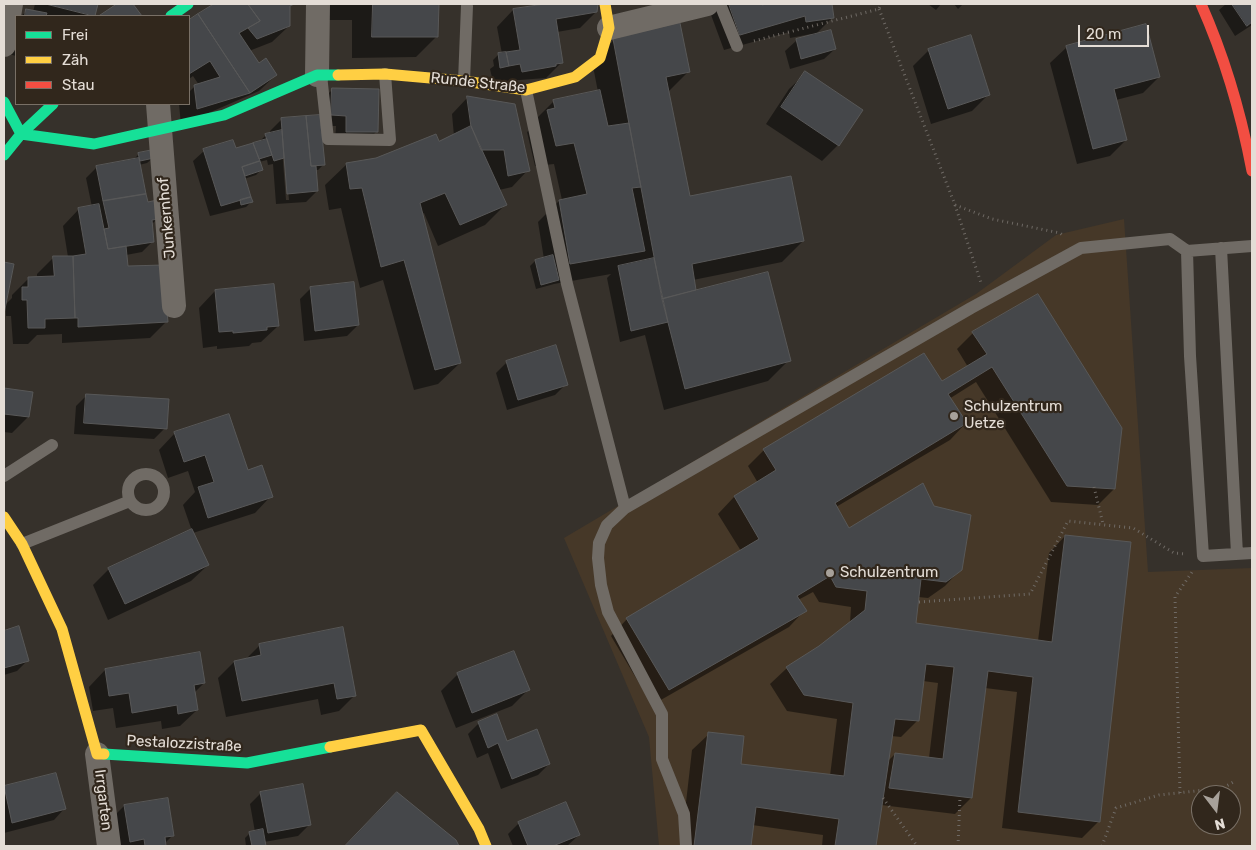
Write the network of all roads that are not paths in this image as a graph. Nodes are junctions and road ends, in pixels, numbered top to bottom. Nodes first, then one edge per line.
1 (12, 4) edge
2 (188, 4) edge
3 (318, 4) edge
4 (604, 4) edge
5 (707, 4) edge
6 (718, 4) edge
7 (1201, 4) edge
8 (467, 6) dead end
9 (172, 15) edge
10 (609, 28) junction
11 (4, 45) edge
12 (737, 46) road end
13 (385, 74) junction
14 (319, 75) junction
15 (464, 81) junction
16 (526, 90) junction
17 (4, 102) edge
18 (52, 105) edge
19 (158, 105) edge
20 (1246, 108) edge
21 (160, 130) junction
22 (21, 134) junction
23 (4, 155) edge
24 (1252, 171) edge
25 (1252, 246) edge
26 (1222, 248) junction
27 (1187, 251) junction
28 (174, 306) dead end
29 (52, 445) dead end
30 (4, 476) edge
31 (130, 502) dead end
32 (625, 508) junction
33 (4, 517) edge
34 (22, 544) junction
35 (1238, 554) junction
36 (1252, 554) edge
37 (97, 754) junction
38 (109, 846) edge
39 (486, 846) edge
40 (686, 846) edge

1 - 11 street
2 - 9 street
3 - 14 street
4 - 10 street
5 - 10 street
6 - 12 lane
7 - 20 street
8 - 15 lane
10 - 16 street, Runde Straße
13 - 14 street, Runde Straße
13 - 14 lane
13 - 15 street, Runde Straße
14 - 21 street, Runde Straße
15 - 16 street, Runde Straße
16 - 32 lane
17 - 22 street
18 - 22 street
19 - 21 street
20 - 24 street
21 - 22 street, Runde Straße
21 - 28 street, Junkernhof
22 - 23 street
25 - 26 lane
26 - 27 lane
26 - 35 lane
27 - 32 lane
27 - 35 lane
29 - 30 lane
31 - 34 lane
32 - 40 lane
33 - 34 street
34 - 37 street
35 - 36 lane
37 - 38 street, Irrgarten
37 - 39 street, Pestalozzistraße

